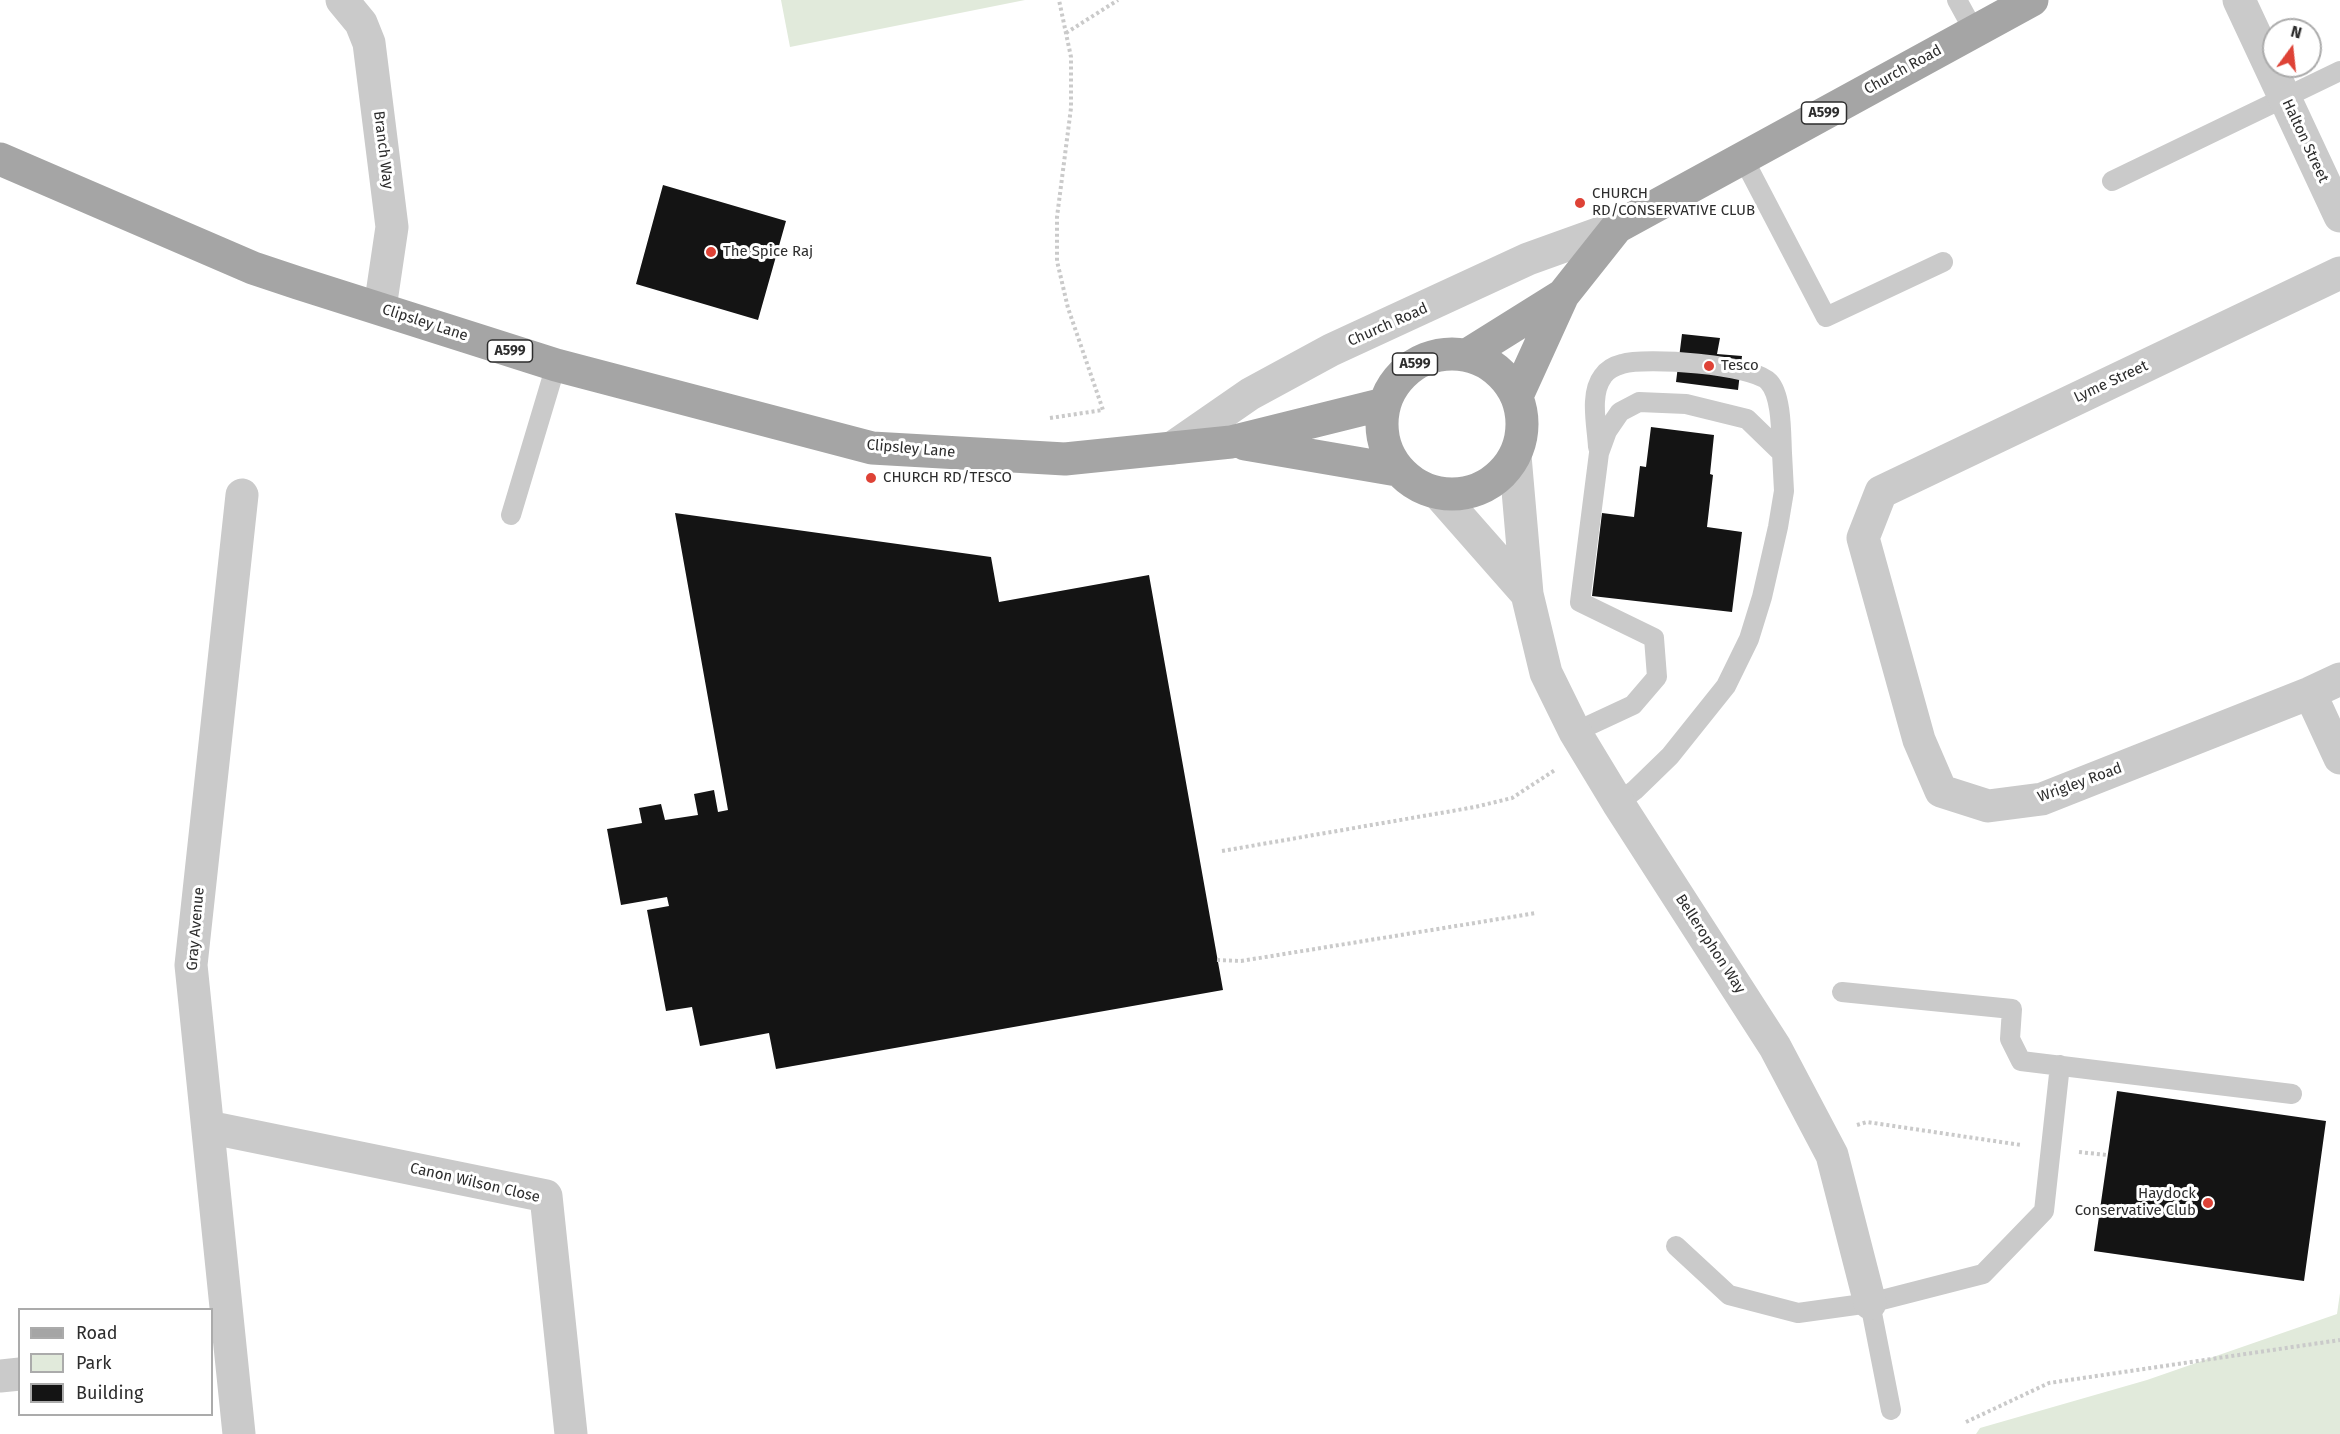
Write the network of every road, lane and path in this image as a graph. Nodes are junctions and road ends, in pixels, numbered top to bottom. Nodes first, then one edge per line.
1 (342, 0) edge
2 (1059, 0) edge
3 (1118, 0) edge
4 (1957, 0) edge
5 (2032, 0) edge
6 (2239, 0) edge
7 (1974, 31) junction
8 (1066, 33) junction
9 (2340, 71) edge
10 (2284, 97) junction
11 (1743, 158) junction
12 (0, 159) edge
13 (2112, 181) dead end
14 (2340, 216) edge
15 (1617, 226) junction
16 (1943, 262) dead end
17 (2340, 273) edge
18 (1563, 295) junction
19 (380, 308) junction
20 (1467, 355) junction
21 (556, 365) junction
22 (1517, 396) junction
23 (1384, 404) junction
24 (1047, 419) dead end
25 (1231, 442) junction
26 (1172, 448) junction
27 (1599, 453) junction
28 (1782, 453) junction
29 (1515, 456) junction
30 (1043, 458) joint
31 (1397, 470) junction
32 (1881, 492) joint
33 (1439, 494) junction
34 (242, 495) dead end
35 (511, 515) dead end
36 (1527, 594) junction
37 (2340, 679) edge
38 (2310, 693) junction
39 (1581, 741) junction
40 (2340, 758) edge
41 (1618, 803) junction
42 (1222, 851) dead end
43 (1536, 913) dead end
44 (1217, 960) dead end
45 (1842, 992) dead end
46 (2060, 1065) junction
47 (2292, 1094) dead end
48 (208, 1127) junction
49 (1821, 1134) junction
50 (2050, 1149) junction
51 (2107, 1155) dead end
52 (1676, 1246) dead end
53 (1870, 1303) junction
54 (2340, 1340) edge
55 (221, 1348) edge
56 (18, 1374) edge
57 (0, 1376) edge
58 (1891, 1410) dead end
59 (1966, 1422) dead end
60 (239, 1434) edge
61 (571, 1434) edge

1 - 19 street, Branch Way
2 - 8 path
3 - 8 path
4 - 7 lane
5 - 7 main road, Church Road / A599
6 - 10 street, Halton Street
7 - 11 main road, Church Road / A599
8 - 24 path
9 - 10 lane
10 - 13 lane
10 - 14 street, Halton Street
11 - 15 main road, Church Road / A599
11 - 16 lane
12 - 19 main road, Clipsley Lane / A599
15 - 18 main road, Church Road / A599
15 - 26 street, Church Road / A599
17 - 32 street, Lyme Street
18 - 20 main road, Church Road / A599
18 - 22 main road, Church Road / A599
19 - 21 main road, Clipsley Lane / A599
20 - 22 main road, A599
20 - 23 main road, A599
21 - 30 main road, Clipsley Lane / A599
21 - 35 lane
22 - 29 main road, A599
23 - 25 main road, Church Road / A599
23 - 31 main road, A599
25 - 26 main road, Church Road / A599
25 - 31 main road, Church Road / A599
26 - 30 main road, Church Road / A599
27 - 28 lane
27 - 28 lane
27 - 39 lane
28 - 41 lane
29 - 33 main road, A599
29 - 36 street, Bellerophon Way
31 - 33 main road, A599
32 - 38 street, Wrigley Road
33 - 36 street, Bellerophon Way
34 - 48 street, Gray Avenue
36 - 39 street, Bellerophon Way
37 - 38 street, Wrigley Road
38 - 40 street
39 - 41 street, Bellerophon Way
39 - 42 path
41 - 49 street, Bellerophon Way
43 - 44 path
45 - 46 lane
46 - 47 lane
46 - 50 lane
48 - 55 street, Gray Avenue
48 - 61 street, Canon Wilson Close
49 - 50 path
49 - 53 street, Bellerophon Way
50 - 51 path
50 - 53 lane
52 - 53 lane
53 - 58 lane
54 - 59 path
55 - 60 street, Gray Avenue
56 - 57 street

